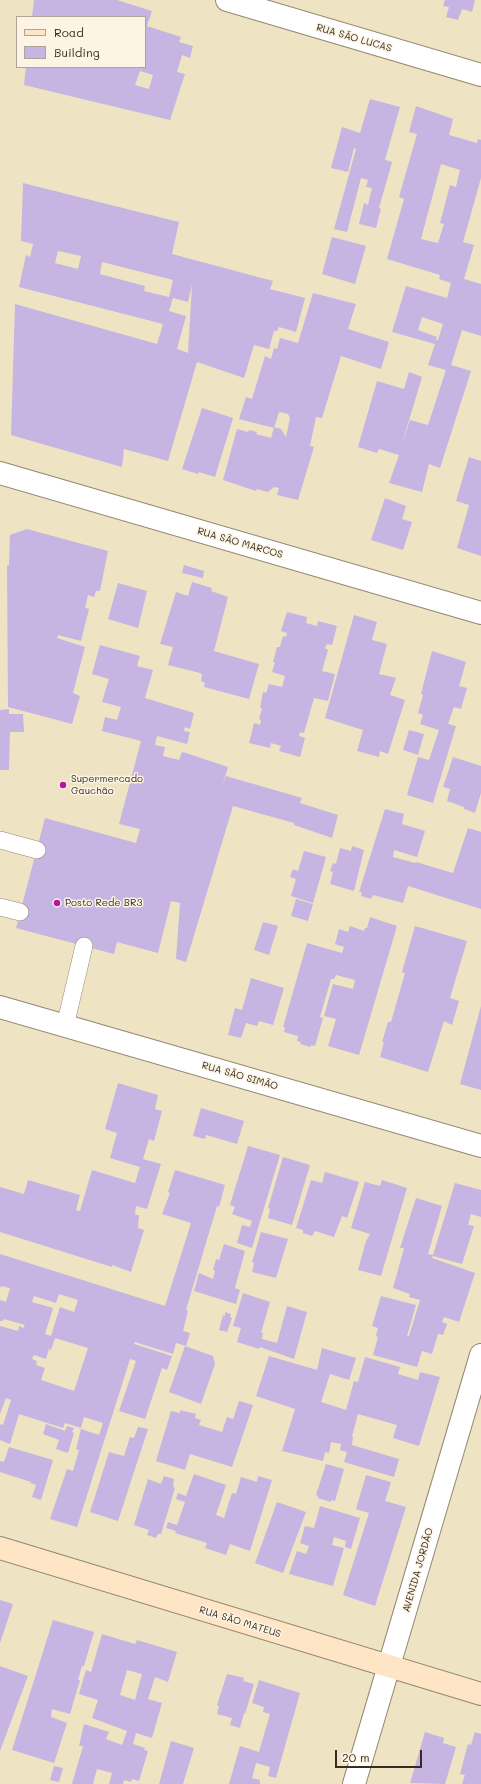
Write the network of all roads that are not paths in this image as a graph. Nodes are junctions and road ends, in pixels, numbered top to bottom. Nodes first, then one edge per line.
1 (227, 0) edge
2 (481, 75) edge
3 (0, 473) edge
4 (481, 613) edge
5 (0, 840) edge
6 (37, 850) dead end
7 (0, 907) edge
8 (20, 912) dead end
9 (84, 946) dead end
10 (0, 1006) edge
11 (65, 1026) junction
12 (481, 1146) edge
13 (481, 1355) edge
14 (0, 1548) edge
15 (389, 1668) junction
16 (481, 1694) edge
17 (354, 1784) edge

1 - 2 street, RUA SÃO LUCAS
3 - 4 street, RUA SÃO MARCOS
5 - 6 lane
7 - 8 lane
9 - 11 lane
10 - 11 street, RUA SÃO SIMÃO
11 - 12 street, RUA SÃO SIMÃO
13 - 15 street, AVENIDA JORDÃO
14 - 15 main road, RUA SÃO MATEUS
15 - 16 main road, RUA SÃO MATEUS
15 - 17 street, AVENIDA JORDÃO

